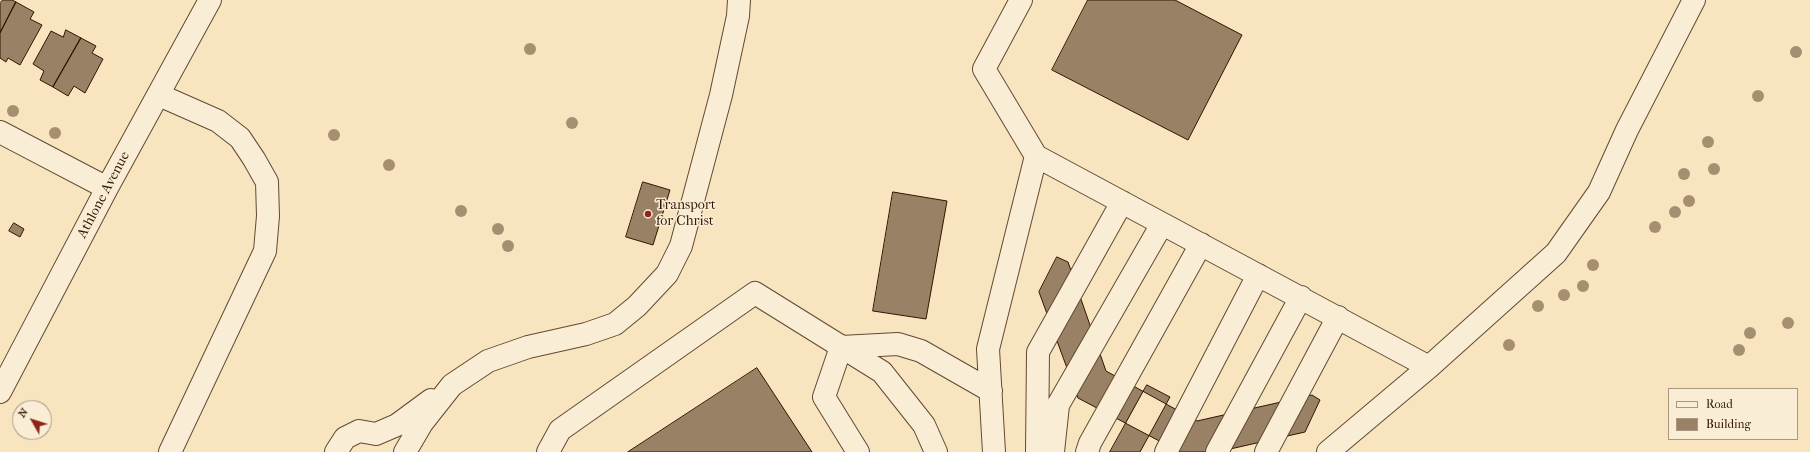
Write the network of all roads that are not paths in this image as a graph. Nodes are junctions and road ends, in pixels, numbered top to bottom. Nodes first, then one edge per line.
1 (210, 0) edge
2 (739, 0) edge
3 (1021, 0) edge
4 (1694, 0) edge
5 (159, 95) junction
6 (0, 132) edge
7 (1036, 156) junction
8 (107, 188) junction
9 (1122, 202) junction
10 (1162, 224) junction
11 (1201, 244) junction
12 (1258, 274) junction
13 (1301, 297) junction
14 (1338, 317) junction
15 (841, 347) junction
16 (1429, 367) junction
17 (452, 385) junction
18 (991, 391) junction
19 (0, 392) edge
20 (170, 452) edge
21 (336, 452) edge
22 (405, 452) edge
23 (548, 452) edge
24 (858, 452) edge
25 (936, 452) edge
26 (994, 452) edge
27 (1037, 452) edge
28 (1053, 452) edge
29 (1088, 452) edge
30 (1166, 452) edge
31 (1217, 452) edge
32 (1266, 452) edge
33 (1328, 452) edge

1 - 5 street, Athlone Avenue
2 - 17 street
3 - 7 street
4 - 16 street
5 - 8 street, Athlone Avenue
5 - 20 street
6 - 8 street
7 - 9 street
7 - 18 street
8 - 19 street, Athlone Avenue
9 - 10 street
9 - 27 street
10 - 11 street
10 - 28 street
11 - 12 street
11 - 29 street
12 - 13 street
12 - 30 street
13 - 14 street
13 - 31 street
14 - 16 street
14 - 32 street
15 - 18 street
15 - 23 street
15 - 24 street
15 - 25 street
16 - 33 street
17 - 21 street
17 - 22 street
18 - 26 street

